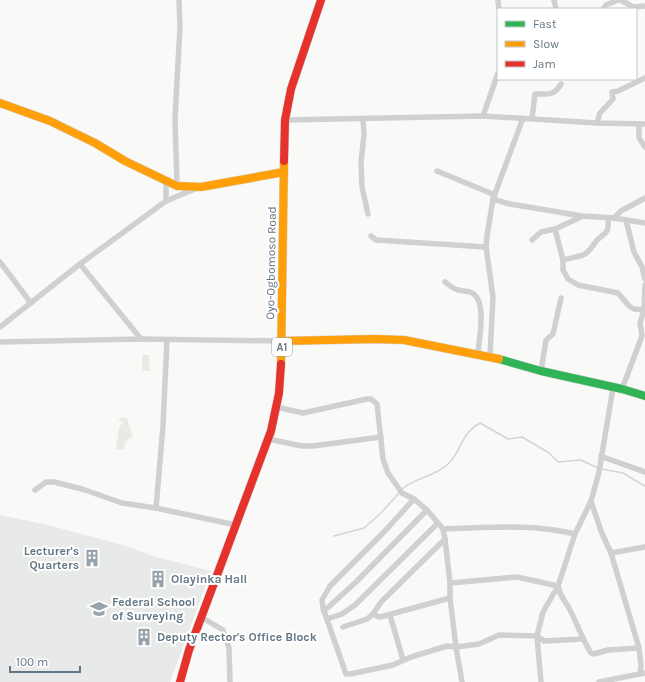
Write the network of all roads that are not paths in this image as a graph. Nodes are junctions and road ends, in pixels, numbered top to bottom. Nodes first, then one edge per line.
1 (179, 0) edge
2 (321, 0) edge
3 (618, 0) edge
4 (621, 0) edge
5 (645, 6) edge
6 (604, 8) edge
7 (497, 76) edge
8 (645, 78) edge
9 (561, 84) dead end
10 (0, 103) edge
11 (483, 116) junction
12 (523, 118) junction
13 (532, 118) junction
14 (363, 119) junction
15 (285, 120) junction
16 (597, 123) junction
17 (642, 124) edge
18 (645, 146) edge
19 (437, 171) dead end
20 (284, 172) junction
21 (166, 181) junction
22 (177, 186) junction
23 (201, 187) junction
24 (494, 197) junction
25 (645, 198) edge
26 (166, 201) junction
27 (368, 214) dead end
28 (582, 216) junction
29 (611, 218) junction
30 (626, 220) junction
31 (645, 223) edge
32 (555, 230) junction
33 (371, 236) dead end
34 (532, 240) dead end
35 (486, 247) junction
36 (563, 260) junction
37 (0, 262) edge
38 (80, 264) junction
39 (645, 279) edge
40 (445, 282) dead end
41 (645, 285) edge
42 (561, 298) dead end
43 (31, 303) junction
44 (644, 310) junction
45 (0, 326) edge
46 (644, 336) edge
47 (141, 339) junction
48 (167, 340) junction
49 (282, 341) junction
50 (0, 342) edge
51 (478, 353) junction
52 (490, 356) junction
53 (541, 371) junction
54 (613, 388) junction
55 (622, 389) junction
56 (645, 396) edge
57 (276, 407) junction
58 (381, 437) junction
59 (268, 439) junction
60 (601, 456) junction
61 (645, 472) edge
62 (35, 490) dead end
63 (414, 499) junction
64 (590, 501) junction
65 (156, 508) junction
66 (427, 510) junction
67 (438, 523) junction
68 (236, 525) junction
69 (443, 529) junction
70 (575, 534) junction
71 (445, 539) junction
72 (645, 547) edge
73 (611, 553) junction
74 (450, 583) junction
75 (558, 586) junction
76 (450, 598) junction
77 (324, 611) junction
78 (374, 614) junction
79 (390, 615) junction
80 (201, 617) junction
81 (327, 619) junction
82 (343, 627) dead end
83 (537, 636) junction
84 (582, 639) junction
85 (456, 647) junction
86 (639, 648) junction
87 (403, 660) junction
88 (643, 673) edge
89 (180, 682) edge
90 (230, 682) edge
91 (462, 682) edge
92 (542, 682) edge
93 (601, 682) edge

1 - 22 street
2 - 15 main road, Oyo-Ogbomoso Road / A1
3 - 6 street
4 - 5 street
7 - 11 street
8 - 16 street
9 - 13 street
10 - 21 main road
11 - 12 street
11 - 14 street
12 - 13 street
12 - 24 street
13 - 16 street
14 - 15 street
14 - 27 street
15 - 20 main road, Oyo-Ogbomoso Road / A1
16 - 17 street
17 - 18 street
19 - 24 street
20 - 23 main road
20 - 49 main road, Oyo-Ogbomoso Road / A1
21 - 22 main road
21 - 26 street
22 - 23 main road
23 - 26 street
24 - 28 street
24 - 35 street
25 - 29 street
26 - 38 street
28 - 29 street
28 - 32 street
29 - 30 street
29 - 36 street
30 - 31 street
30 - 39 street
32 - 34 street
32 - 36 street
33 - 35 street
35 - 52 street
36 - 44 street
37 - 43 street
38 - 43 street
38 - 47 street
40 - 51 street
41 - 44 street
42 - 53 street
43 - 45 street
44 - 46 street
46 - 55 street
47 - 48 street
47 - 50 street
48 - 49 street
48 - 65 street
49 - 51 main road
49 - 57 main road, Oyo-Ogbomoso Road / A1
51 - 52 main road
52 - 53 main road
53 - 54 main road
54 - 55 main road
54 - 60 street
55 - 56 main road
57 - 58 street
57 - 59 main road, Oyo-Ogbomoso Road / A1
58 - 59 street
58 - 63 street
59 - 68 main road, Oyo-Ogbomoso Road / A1
60 - 61 street
60 - 64 street
62 - 65 street
63 - 66 street
63 - 77 street
64 - 70 street
64 - 73 street
65 - 68 street
66 - 67 street
66 - 77 street
67 - 69 street
67 - 81 street
68 - 80 main road, Oyo-Ogbomoso Road / A1
69 - 70 street
69 - 71 street
70 - 75 street
71 - 74 street
71 - 78 street
72 - 73 street
73 - 86 street
74 - 75 street
74 - 76 street
75 - 83 street
75 - 84 street
76 - 79 street
76 - 85 street
77 - 81 street
78 - 79 street
78 - 82 street
79 - 87 street
80 - 89 main road, Oyo-Ogbomoso Road / A1
80 - 90 street
81 - 87 street
83 - 84 street
83 - 85 street
83 - 92 street
84 - 86 street
85 - 87 street
85 - 91 street
86 - 88 street
88 - 93 street

